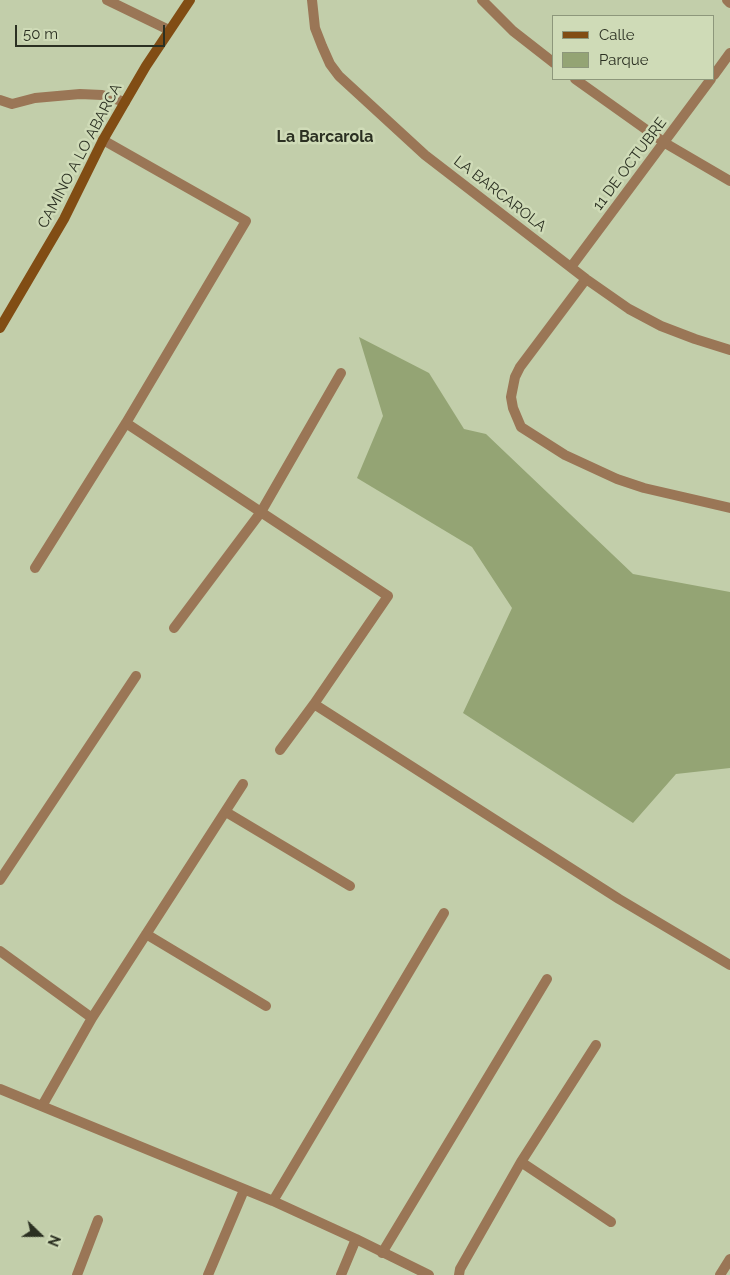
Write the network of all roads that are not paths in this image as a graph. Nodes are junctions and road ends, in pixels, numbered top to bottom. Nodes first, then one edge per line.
1 (108, 0) edge
2 (190, 0) edge
3 (312, 0) edge
4 (482, 0) edge
5 (726, 0) edge
6 (730, 3) edge
7 (169, 30) junction
8 (730, 53) edge
9 (552, 61) edge
10 (715, 74) edge
11 (576, 80) edge
12 (710, 80) edge
13 (0, 100) edge
14 (124, 102) junction
15 (103, 140) junction
16 (664, 143) junction
17 (730, 181) edge
18 (571, 267) junction
19 (586, 279) junction
20 (0, 328) edge
21 (730, 350) edge
22 (341, 373) dead end
23 (126, 423) junction
24 (730, 508) edge
25 (261, 512) junction
26 (35, 568) dead end
27 (174, 628) dead end
28 (136, 676) dead end
29 (314, 704) junction
30 (280, 750) dead end
31 (243, 784) dead end
32 (226, 812) junction
33 (0, 880) edge
34 (350, 886) dead end
35 (444, 913) dead end
36 (146, 934) junction
37 (0, 951) edge
38 (730, 964) edge
39 (547, 979) dead end
40 (266, 1006) dead end
41 (92, 1018) junction
42 (596, 1045) dead end
43 (0, 1089) edge
44 (42, 1106) junction
45 (521, 1162) junction
46 (244, 1190) junction
47 (272, 1201) junction
48 (98, 1220) dead end
49 (611, 1222) dead end
50 (356, 1239) junction
51 (382, 1253) junction
52 (730, 1259) edge
53 (77, 1275) edge
54 (208, 1275) edge
55 (341, 1275) edge
56 (429, 1275) edge
57 (459, 1275) edge
58 (720, 1275) edge

1 - 7 street
2 - 7 main road, CAMINO A LO ABARCA
3 - 18 street, LA BARCAROLA
4 - 9 street
5 - 6 street
7 - 14 main road, CAMINO A LO ABARCA
8 - 10 street
11 - 16 street
12 - 16 street, 11 DE OCTUBRE
13 - 14 street
14 - 15 main road, CAMINO A LO ABARCA
15 - 20 main road, CAMINO A LO ABARCA
15 - 23 street
16 - 17 street
16 - 18 street, 11 DE OCTUBRE
18 - 19 street, LA BARCAROLA
19 - 21 street, LA BARCAROLA
19 - 24 street
22 - 25 street
23 - 25 street
23 - 26 street
25 - 27 street
25 - 29 street
28 - 33 street
29 - 30 street
29 - 38 street
31 - 32 street
32 - 34 street
32 - 36 street
35 - 47 street
36 - 40 street
36 - 41 street
37 - 41 street
39 - 51 street
41 - 44 street
42 - 45 street
43 - 44 street
44 - 46 street
45 - 49 street
45 - 57 street
46 - 47 street
46 - 54 street
47 - 50 street
48 - 53 street
50 - 51 street
50 - 55 street
51 - 56 street
52 - 58 street

